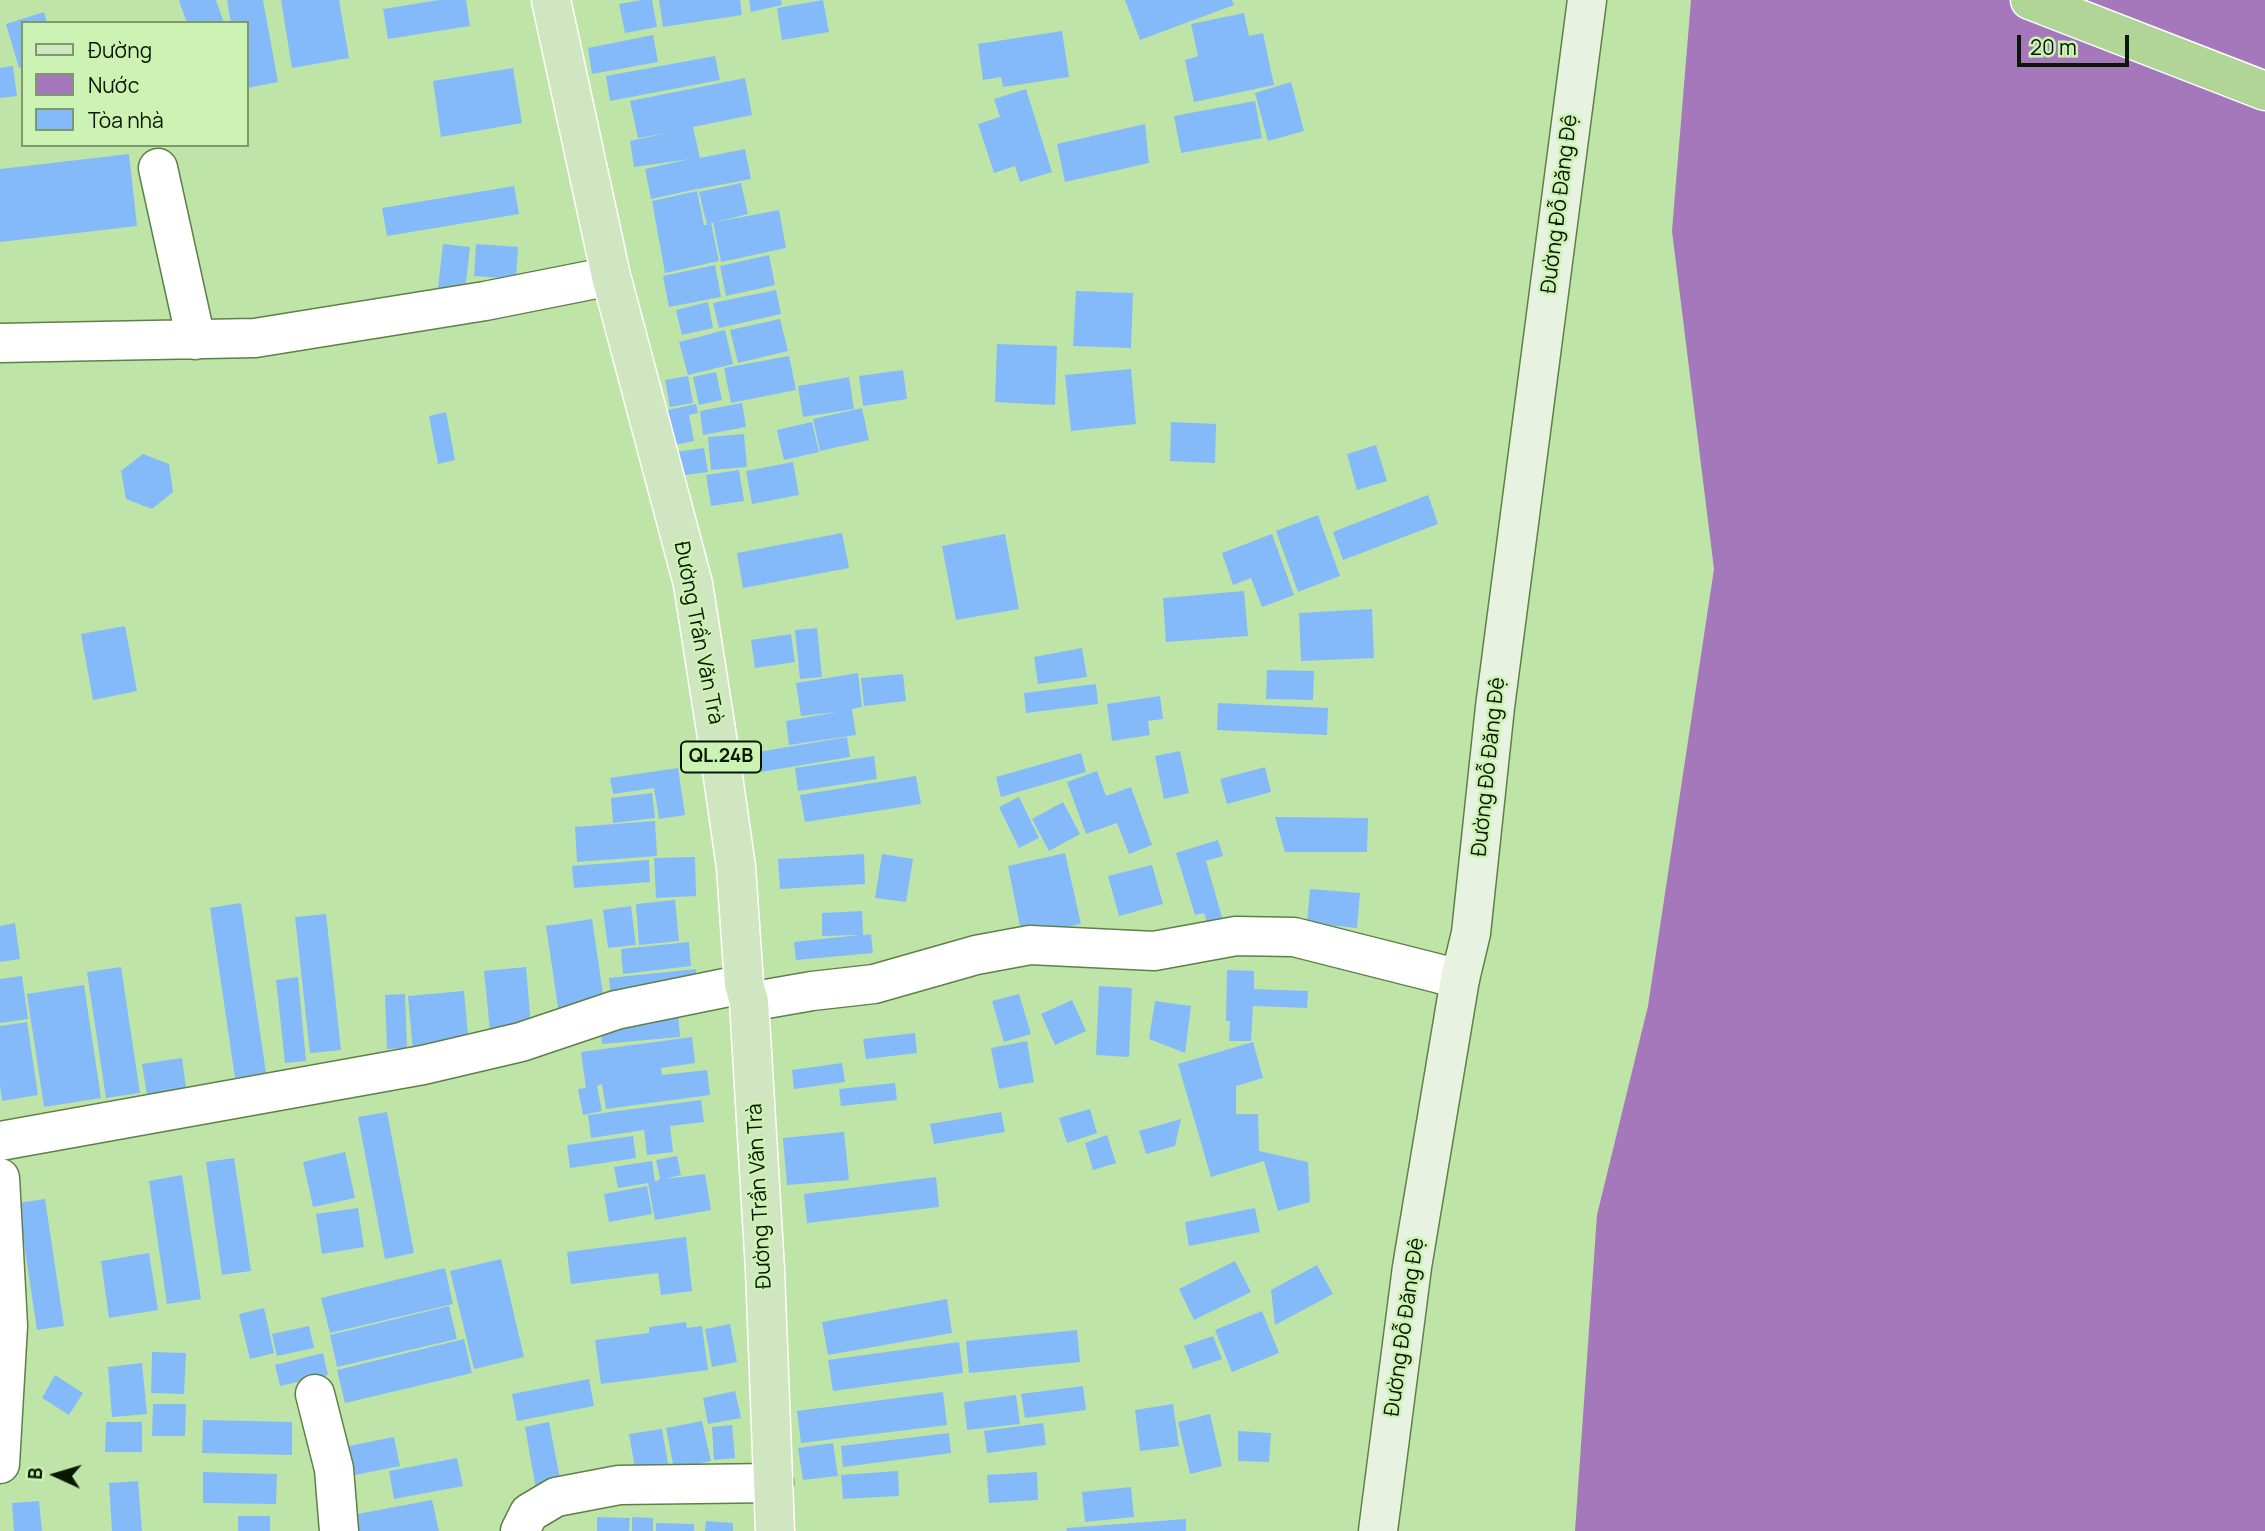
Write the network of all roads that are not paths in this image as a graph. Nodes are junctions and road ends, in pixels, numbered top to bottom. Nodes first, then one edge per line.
1 (551, 0) edge
2 (1587, 0) edge
3 (2030, 0) edge
4 (2265, 91) edge
5 (158, 168) dead end
6 (611, 276) junction
7 (196, 340) junction
8 (0, 343) edge
9 (1460, 979) junction
10 (746, 993) junction
11 (0, 1141) edge
12 (0, 1178) edge
13 (315, 1394) dead end
14 (0, 1464) edge
15 (774, 1483) junction
16 (339, 1531) edge
17 (520, 1531) edge
18 (775, 1531) edge
19 (1378, 1531) edge

1 - 6 main road, Đường Trần Văn Trà / QL.24B
2 - 9 street, Đường Đỗ Đăng Đệ
3 - 4 highway
5 - 7 street
6 - 7 street
6 - 10 main road, Đường Trần Văn Trà / QL.24B
7 - 8 street
9 - 10 street
9 - 19 street, Đường Đỗ Đăng Đệ
10 - 11 street
10 - 15 main road, Đường Trần Văn Trà / QL.24B
12 - 14 street
13 - 16 street
15 - 17 street
15 - 18 main road, Đường Trần Văn Trà / QL.24B

